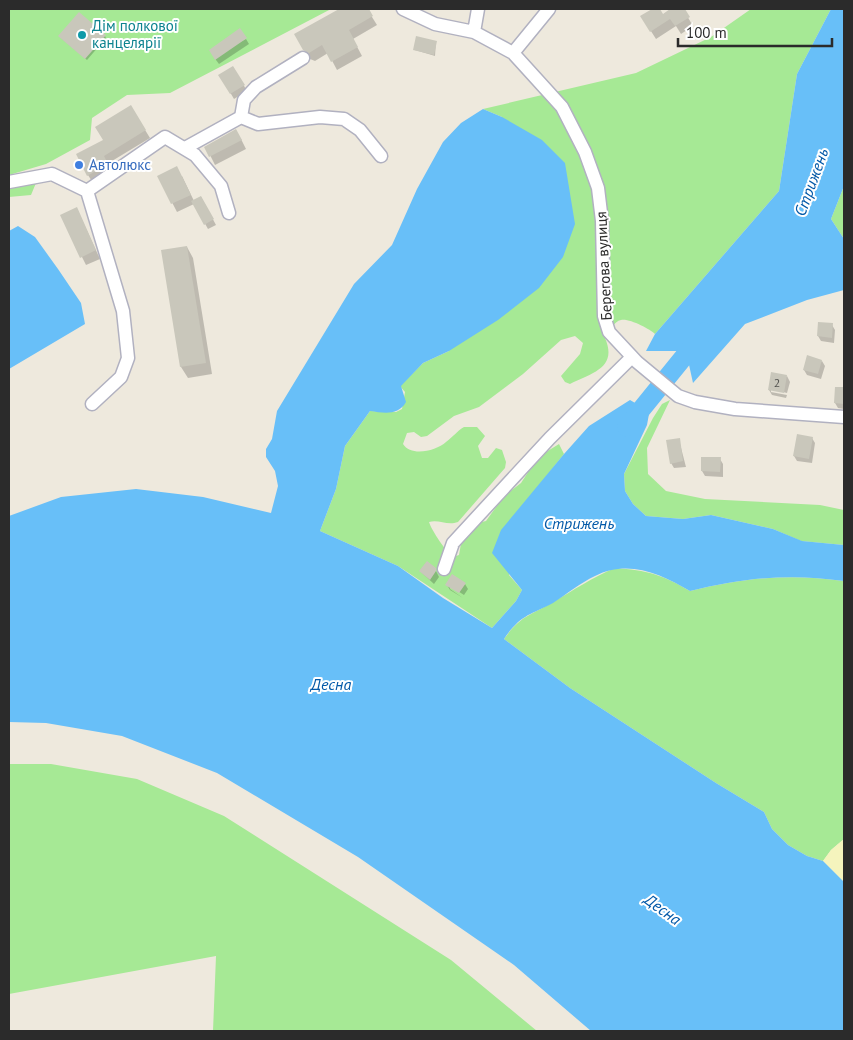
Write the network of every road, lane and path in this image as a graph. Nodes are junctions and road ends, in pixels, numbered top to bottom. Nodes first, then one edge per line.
1 (403, 9) edge
2 (478, 9) edge
3 (549, 9) edge
4 (474, 32) junction
5 (513, 53) junction
6 (303, 58) dead end
7 (241, 117) junction
8 (185, 148) junction
9 (381, 156) dead end
10 (9, 182) edge
11 (87, 191) junction
12 (229, 213) dead end
13 (635, 360) junction
14 (92, 404) dead end
15 (844, 417) edge
16 (444, 569) dead end

1 - 4 street, Берегова вулиця
2 - 4 street
3 - 5 street
4 - 5 street, Берегова вулиця
5 - 13 street, Берегова вулиця
6 - 7 street
7 - 8 street
7 - 9 street
8 - 11 street
8 - 12 street
10 - 11 street
11 - 14 street
13 - 15 street, Берегова вулиця
13 - 16 street

